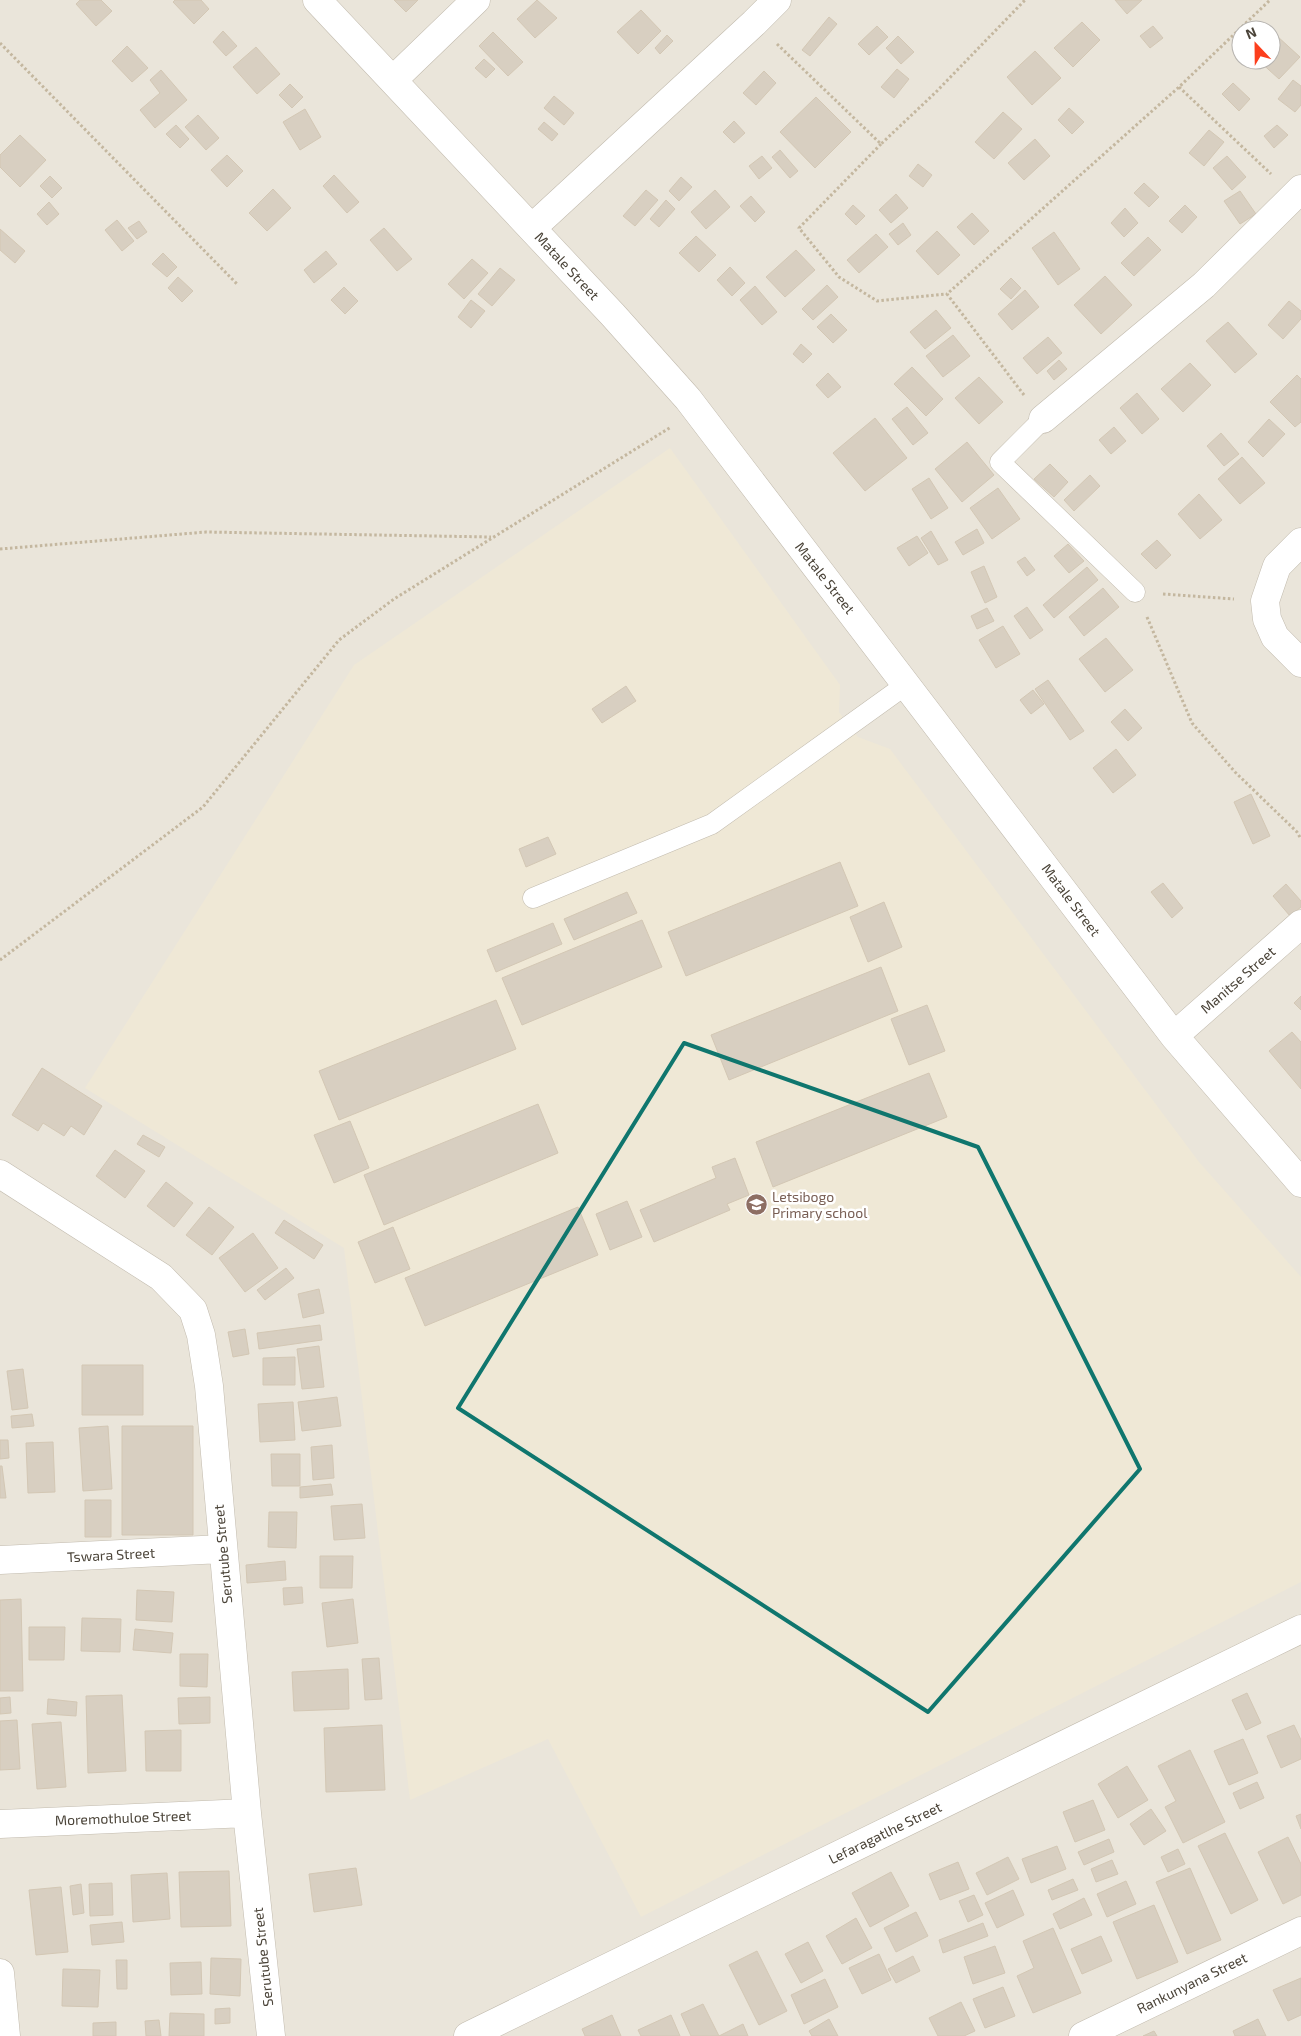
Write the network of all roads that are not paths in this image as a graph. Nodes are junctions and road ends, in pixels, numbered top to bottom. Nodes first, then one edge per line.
1 (317, 0) edge
2 (476, 0) edge
3 (777, 0) edge
4 (393, 80) junction
5 (1297, 192) edge
6 (532, 228) junction
7 (1043, 419) joint
8 (1301, 542) edge
9 (1136, 592) road end
10 (1301, 663) edge
11 (907, 684) junction
12 (533, 898) dead end
13 (1301, 924) edge
14 (1174, 1036) junction
15 (0, 1174) edge
16 (1301, 1183) edge
17 (222, 1549) junction
18 (0, 1560) edge
19 (1301, 1629) edge
20 (247, 1813) junction
21 (0, 1824) edge
22 (1301, 1931) edge
23 (0, 1973) edge
24 (6, 2036) edge
25 (271, 2036) edge
26 (468, 2036) edge
27 (1083, 2036) edge

1 - 4 street, Matale Street
2 - 4 street
3 - 6 street
4 - 6 street, Matale Street
5 - 7 street
6 - 11 street, Matale Street
7 - 9 lane
8 - 10 street
11 - 12 lane
11 - 14 street, Matale Street
13 - 14 street, Manitse Street
14 - 16 street, Matale Street
15 - 17 street, Serutube Street
17 - 18 street, Tswara Street
17 - 20 street, Serutube Street
19 - 26 street, Lefaragatlhe Street
20 - 21 street, Moremothuloe Street
20 - 25 street, Serutube Street
22 - 27 street, Rankunyana Street
23 - 24 street

